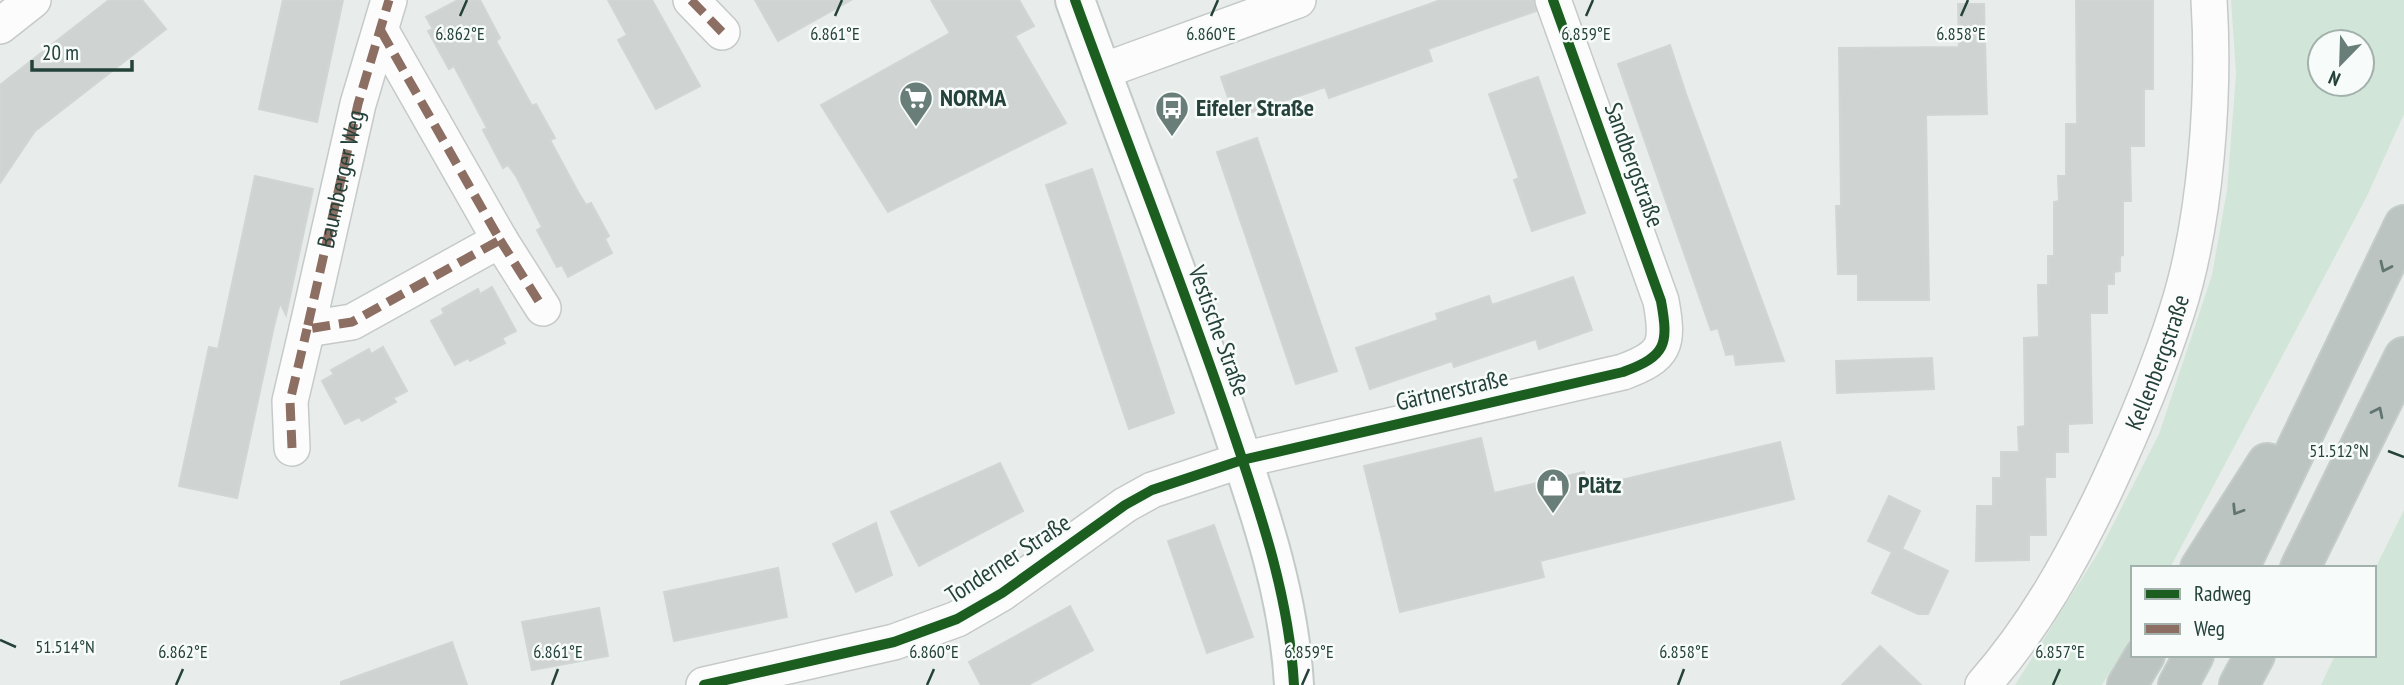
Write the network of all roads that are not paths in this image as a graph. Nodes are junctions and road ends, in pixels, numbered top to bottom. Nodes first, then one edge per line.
1 (33, 0) edge
2 (691, 0) edge
3 (1075, 0) edge
4 (1298, 0) edge
5 (1553, 0) edge
6 (2209, 0) edge
7 (385, 16) edge
8 (0, 26) edge
9 (722, 32) dead end
10 (1100, 72) junction
11 (2404, 225) edge
12 (500, 240) junction
13 (2365, 308) junction
14 (542, 309) dead end
15 (307, 329) junction
16 (1663, 346) joint
17 (2404, 357) edge
18 (292, 448) dead end
19 (1242, 460) junction
20 (2327, 517) junction
21 (2201, 566) edge
22 (2240, 566) edge
23 (2301, 566) edge
24 (2310, 566) edge
25 (2144, 657) edge
26 (2193, 657) edge
27 (2254, 657) edge
28 (2278, 657) edge
29 (704, 685) edge
30 (1294, 685) edge
31 (1983, 685) edge
32 (2127, 685) edge
33 (2178, 685) edge
34 (2239, 685) edge
35 (2268, 685) edge

1 - 8 street
2 - 9 street
3 - 10 street, Vestische Straße
4 - 10 street
5 - 16 street, Sandbergstraße
6 - 31 street, Kellenbergstraße
7 - 12 street, Baumberger Weg
7 - 15 street, Baumberger Weg
10 - 19 street, Vestische Straße
11 -> 13 highway
12 - 14 street, Baumberger Weg
12 - 15 street
13 -> 21 highway
13 - 22 highway
15 - 18 street, Baumberger Weg
16 - 19 street, Gärtnerstraße
20 -> 17 highway
19 - 29 street, Tonderner Straße
19 - 30 street, Vestische Straße
20 - 23 highway
20 - 24 highway
25 - 32 highway
26 - 33 highway
27 - 34 highway
28 - 35 highway

